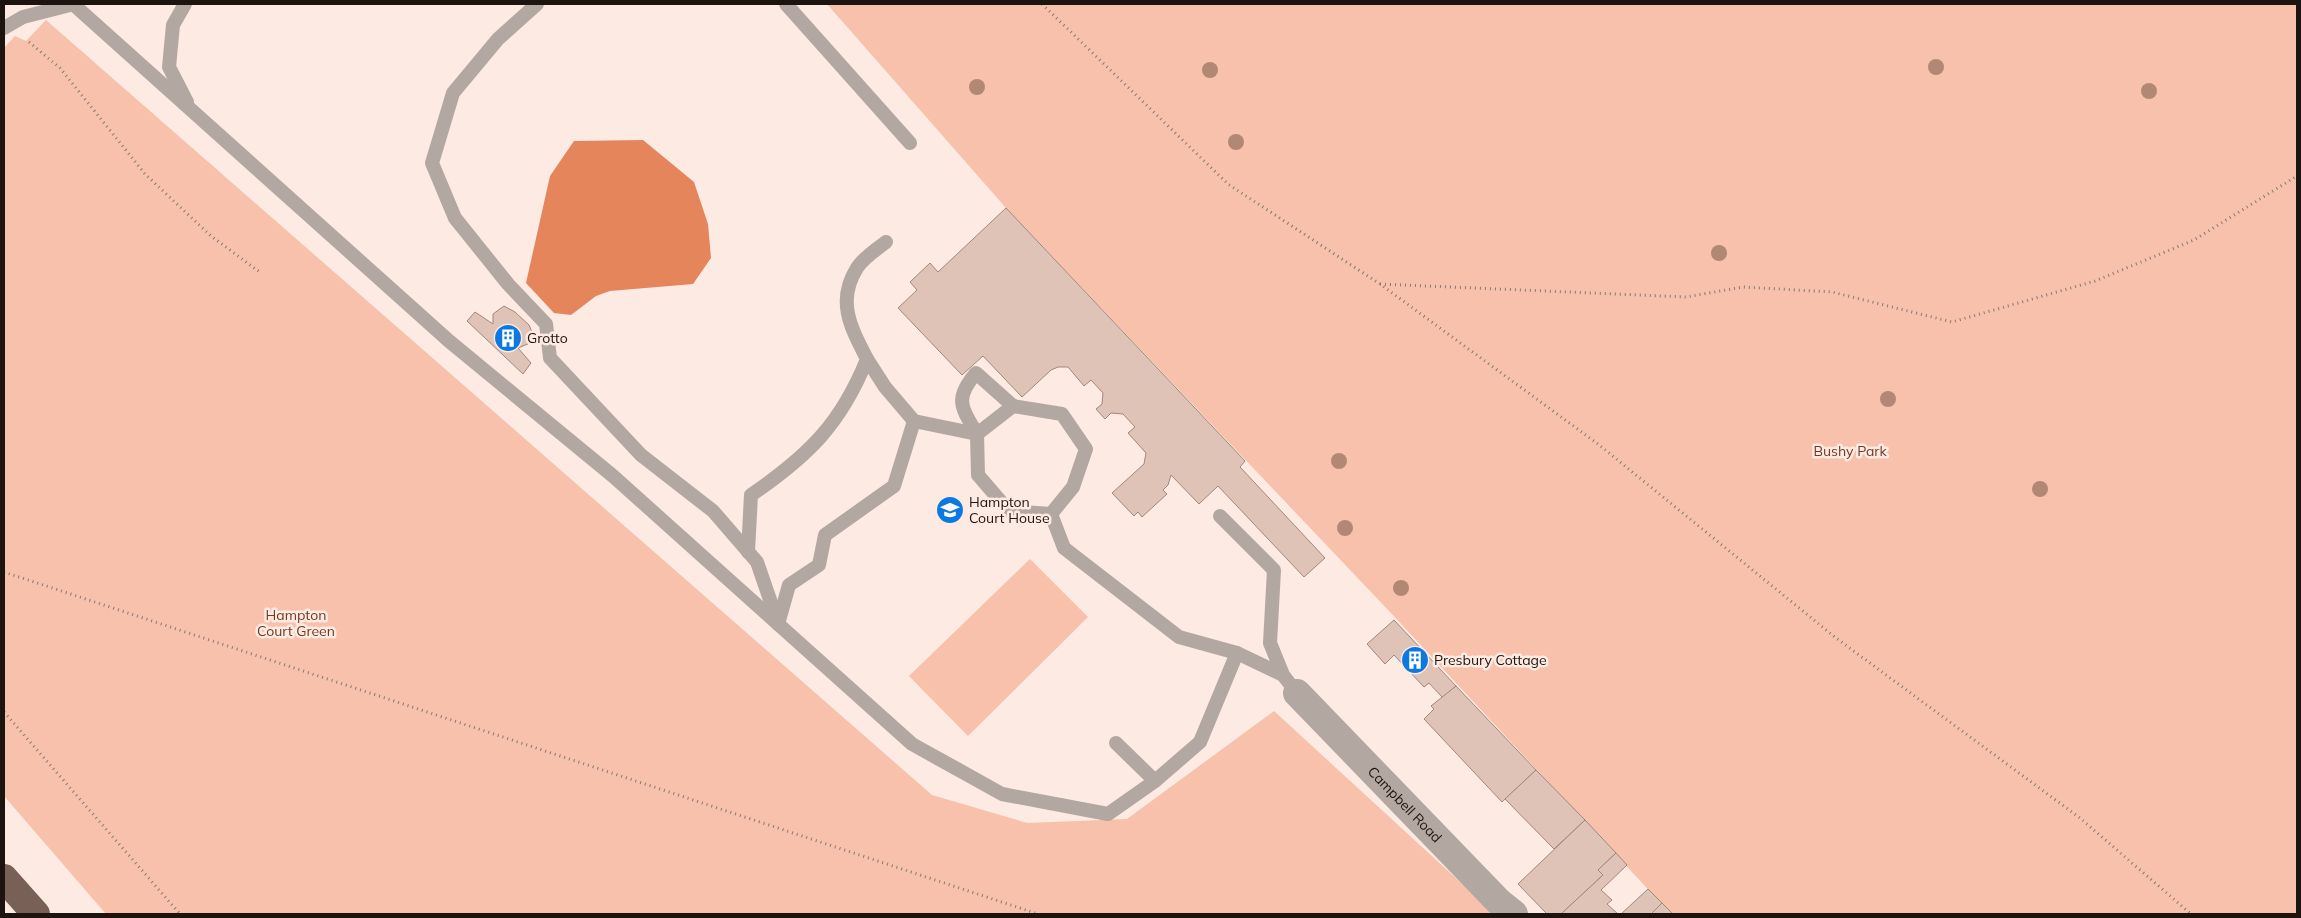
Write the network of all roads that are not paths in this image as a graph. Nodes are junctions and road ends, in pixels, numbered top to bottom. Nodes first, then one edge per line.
1 (73, 4) edge
2 (185, 4) edge
3 (537, 4) edge
4 (786, 4) edge
5 (5, 27) edge
6 (191, 110) junction
7 (910, 143) dead end
8 (886, 242) dead end
9 (867, 359) junction
10 (1013, 406) junction
11 (914, 421) junction
12 (977, 434) junction
13 (1051, 514) junction
14 (1220, 516) dead end
15 (748, 552) junction
16 (778, 624) junction
17 (1237, 652) junction
18 (1290, 684) junction
19 (1116, 742) dead end
20 (1155, 781) junction
21 (4, 878) edge
22 (36, 914) edge
23 (1514, 914) edge

1 - 5 lane
1 - 6 lane
2 - 6 lane
3 - 15 lane
4 - 7 lane
6 - 16 lane
8 - 9 lane
9 - 11 lane
9 - 15 lane
10 - 12 lane
10 - 12 lane
10 - 13 lane
11 - 12 lane
11 - 16 lane
12 - 13 lane
13 - 17 lane
14 - 18 lane
15 - 16 lane
16 - 20 lane
17 - 18 lane
17 - 20 lane
18 - 23 street, Campbell Road
19 - 20 lane
21 - 22 highway

